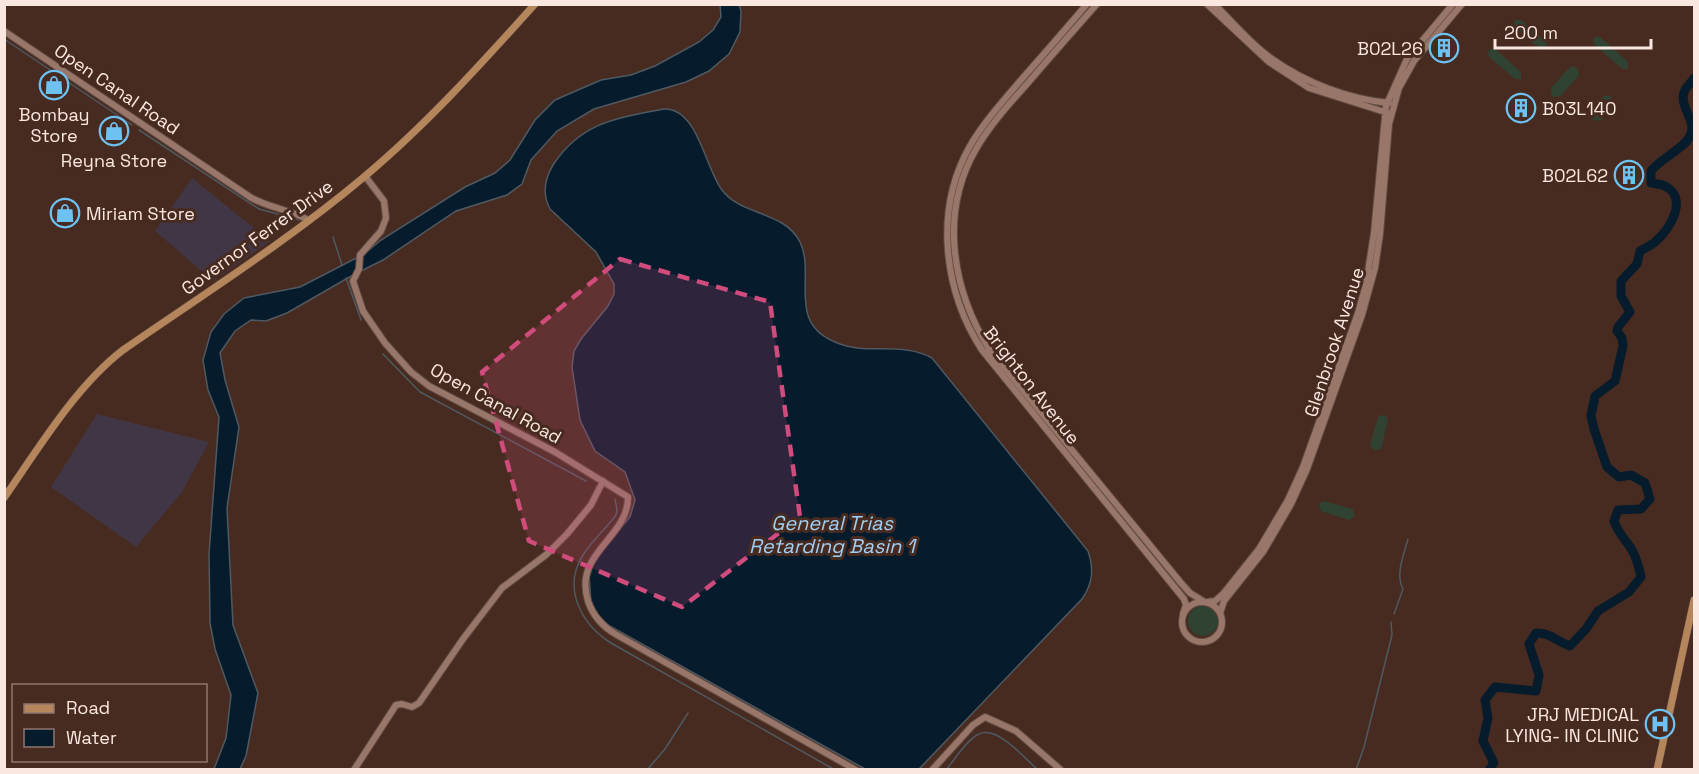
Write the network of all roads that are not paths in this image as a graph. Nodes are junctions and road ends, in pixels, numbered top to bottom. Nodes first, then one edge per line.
1 (535, 4) edge
2 (1087, 4) edge
3 (1097, 4) edge
4 (1207, 4) edge
5 (1214, 4) edge
6 (1453, 4) edge
7 (1462, 4) edge
8 (4, 31) edge
9 (1390, 103) junction
10 (1387, 113) junction
11 (365, 176) junction
12 (308, 220) junction
13 (603, 481) junction
14 (4, 498) edge
15 (1695, 600) edge
16 (1205, 602) junction
17 (1220, 613) junction
18 (1184, 614) junction
19 (354, 770) edge
20 (856, 770) edge
21 (932, 770) edge
22 (1061, 770) edge
23 (1657, 770) edge

1 - 11 main road, Governor Ferrer Drive
2 - 18 street, Brighton Avenue
3 - 16 street, Brighton Avenue
4 - 10 street
5 - 9 street
6 - 9 street, Glenbrook Avenue
7 - 9 street, Glenbrook Avenue
8 - 12 street, Open Canal Road
9 - 10 street, Glenbrook Avenue
10 - 16 street, Glenbrook Avenue
10 - 17 street, Glenbrook Avenue
11 - 12 main road, Governor Ferrer Drive
11 - 13 street, Open Canal Road
12 - 14 main road, Governor Ferrer Drive
13 - 19 street
13 - 20 street, Open Canal Road
15 - 23 main road
16 - 17 street
16 - 18 street
17 - 18 street
21 - 22 street

